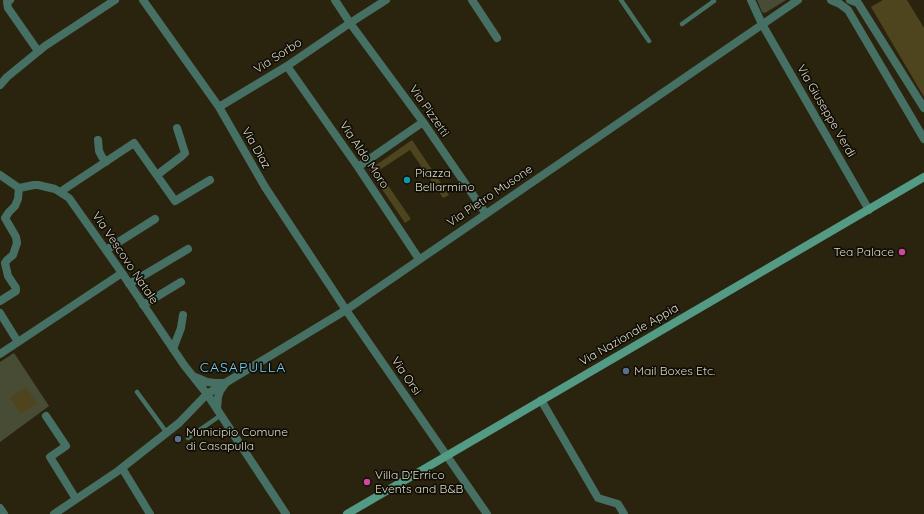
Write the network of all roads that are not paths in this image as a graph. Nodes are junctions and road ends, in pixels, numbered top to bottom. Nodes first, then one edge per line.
1 (10, 0) edge
2 (115, 0) edge
3 (143, 0) edge
4 (335, 0) edge
5 (386, 0) edge
6 (472, 0) edge
7 (621, 0) edge
8 (713, 0) edge
9 (751, 0) edge
10 (799, 0) edge
11 (831, 0) edge
12 (850, 0) edge
13 (842, 2) edge
14 (856, 2) edge
15 (350, 23) junction
16 (682, 24) dead end
17 (762, 24) junction
18 (497, 38) dead end
19 (649, 41) dead end
20 (38, 51) junction
21 (287, 66) junction
22 (0, 85) edge
23 (219, 107) junction
24 (924, 108) edge
25 (423, 122) junction
26 (177, 128) dead end
27 (924, 139) edge
28 (98, 140) dead end
29 (106, 162) junction
30 (358, 167) junction
31 (0, 175) edge
32 (157, 175) junction
33 (924, 178) edge
34 (210, 180) dead end
35 (19, 188) junction
36 (60, 192) junction
37 (869, 210) junction
38 (486, 214) junction
39 (155, 219) dead end
40 (3, 220) edge
41 (188, 249) dead end
42 (106, 250) junction
43 (419, 259) junction
44 (122, 273) junction
45 (181, 282) dead end
46 (129, 284) junction
47 (0, 301) edge
48 (143, 305) junction
49 (346, 310) junction
50 (0, 313) edge
51 (183, 315) dead end
52 (18, 342) junction
53 (173, 349) junction
54 (0, 354) edge
55 (193, 376) junction
56 (227, 382) junction
57 (137, 392) dead end
58 (207, 394) junction
59 (542, 400) junction
60 (219, 412) junction
61 (46, 416) dead end
62 (167, 432) junction
63 (188, 438) dead end
64 (446, 456) junction
65 (122, 468) junction
66 (76, 499) junction
67 (0, 508) edge
68 (4, 514) edge
69 (55, 514) edge
70 (150, 514) edge
71 (286, 514) edge
72 (347, 514) edge
73 (487, 514) edge
74 (624, 514) edge

1 - 20 street
2 - 20 street
3 - 23 street, Via Diaz
4 - 15 street, Via Pizzetti
5 - 15 street, Via Sorbo
6 - 18 street
7 - 19 lane
8 - 16 lane
9 - 17 street
10 - 17 street, Via Pietro Musone
11 - 13 street
12 - 14 street
13 - 27 street
14 - 24 street
15 - 21 street, Via Sorbo
15 - 25 street, Via Pizzetti
17 - 37 street, Via Giuseppe Verdi
17 - 38 street, Via Pietro Musone
20 - 22 street
21 - 23 street, Via Sorbo
21 - 30 street, Via Aldo Moro
23 - 49 street, Via Diaz
25 - 30 street
25 - 38 street, Via Pizzetti
26 - 32 street
28 - 29 street
29 - 32 street
29 - 36 street
30 - 43 street, Via Aldo Moro
31 - 35 street
32 - 34 street
33 - 37 main road, Via Nazionale Appia
35 - 36 street, Via Vescovo Natale
35 - 40 street
36 - 42 street, Via Vescovo Natale
37 - 59 main road, Via Nazionale Appia
38 - 43 street, Via Pietro Musone
39 - 42 street
40 - 47 street
41 - 46 street
42 - 44 street, Via Vescovo Natale
43 - 49 street, Via Pietro Musone
44 - 46 street, Via Vescovo Natale
44 - 52 street
45 - 48 street
46 - 48 street, Via Vescovo Natale
48 - 53 street, Via Vescovo Natale
49 - 56 street, Via Pietro Musone
49 - 64 street, Via Orsi
50 - 52 street
51 - 53 street
52 - 54 street
53 - 55 street, Via Vescovo Natale
55 - 56 street
55 - 58 street, Via Vescovo Natale
56 - 58 street, Via Pietro Musone
56 - 60 street
57 - 62 lane
58 - 60 street, Via Vescovo Natale
58 - 62 street, Via Pietro Musone
59 - 64 main road, Via Nazionale Appia
59 - 74 street
60 - 63 lane
60 - 71 street, Via Vescovo Natale
61 - 66 street
62 - 65 street, Via Pietro Musone
64 - 72 main road, Via Nazionale Appia
64 - 73 street, Via Orsi
65 - 66 street, Via Pietro Musone
65 - 70 street
66 - 69 street, Via Pietro Musone
67 - 68 street

